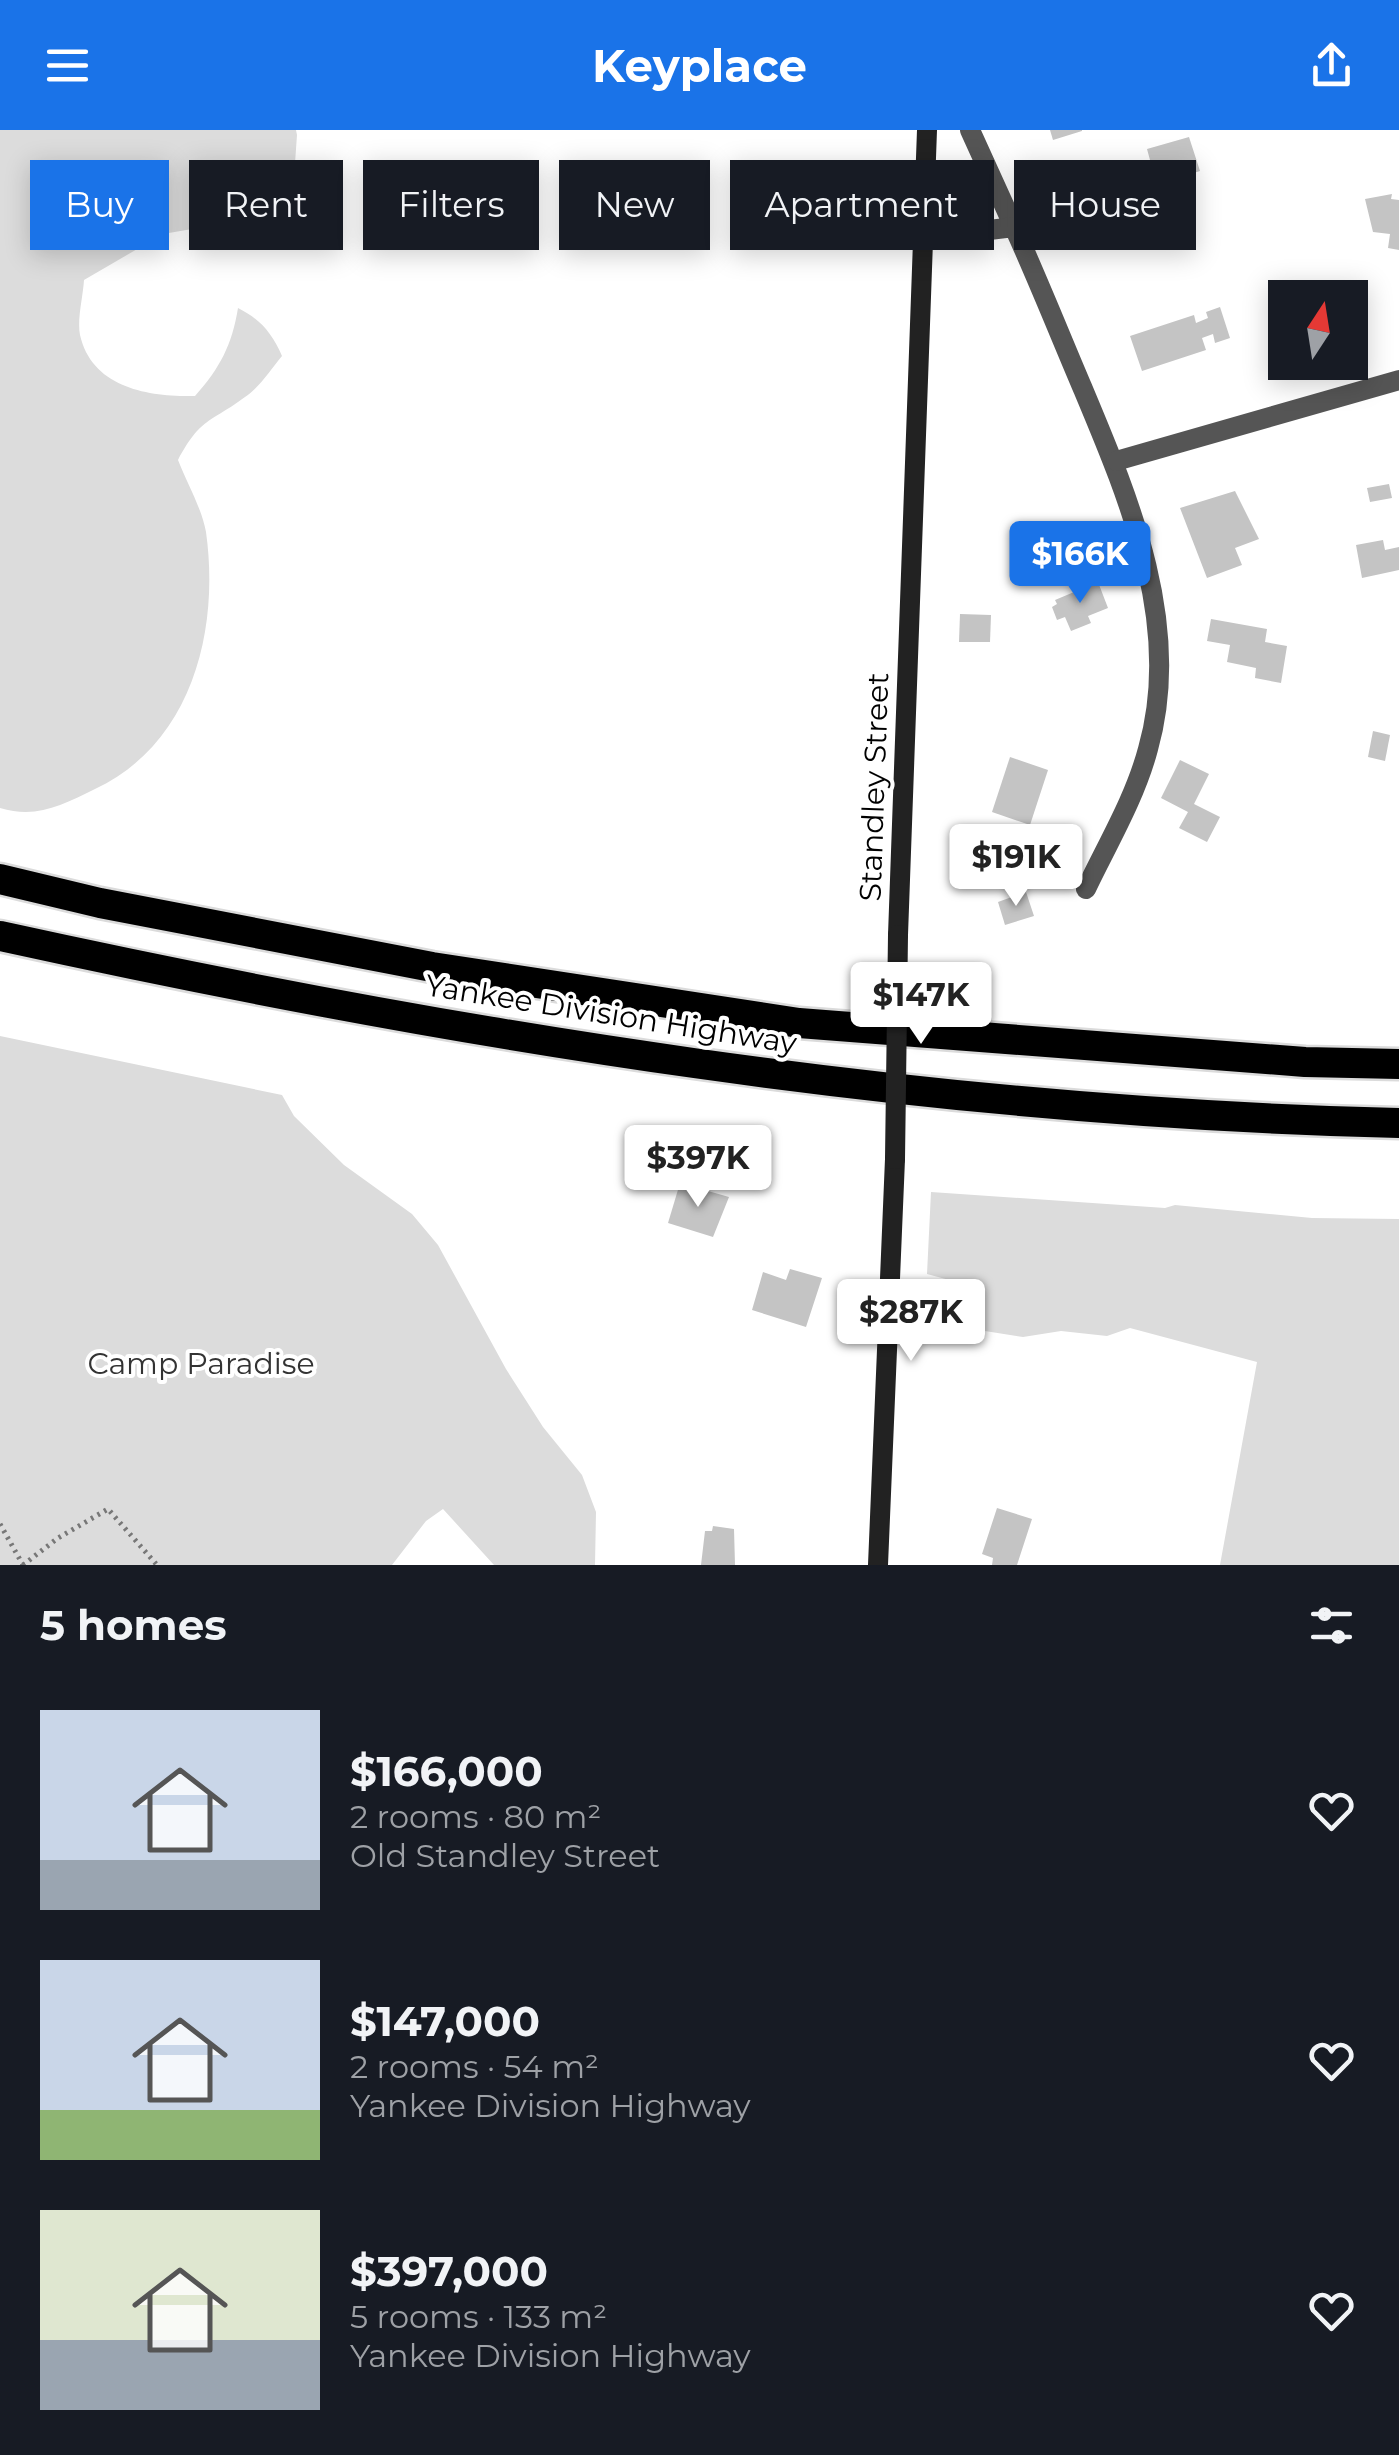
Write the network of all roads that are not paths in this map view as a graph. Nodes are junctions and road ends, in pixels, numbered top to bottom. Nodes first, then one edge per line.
1 (927, 130) edge
2 (970, 130) edge
3 (926, 160) edge
4 (1014, 227) joint
5 (994, 229) edge
6 (923, 250) edge
7 (1024, 250) edge
8 (1399, 380) edge
9 (1116, 461) junction
10 (0, 879) edge
11 (1086, 889) dead end
12 (0, 936) edge
13 (1399, 1064) edge
14 (1399, 1122) edge
15 (878, 1565) edge

1 - 3 street, Standley Street
2 - 4 street
4 - 5 street
6 - 15 street, Standley Street, bridge
7 - 9 street
8 - 9 street
9 - 11 street
10 - 13 highway, Yankee Division Highway
12 - 14 highway, Yankee Division Highway

